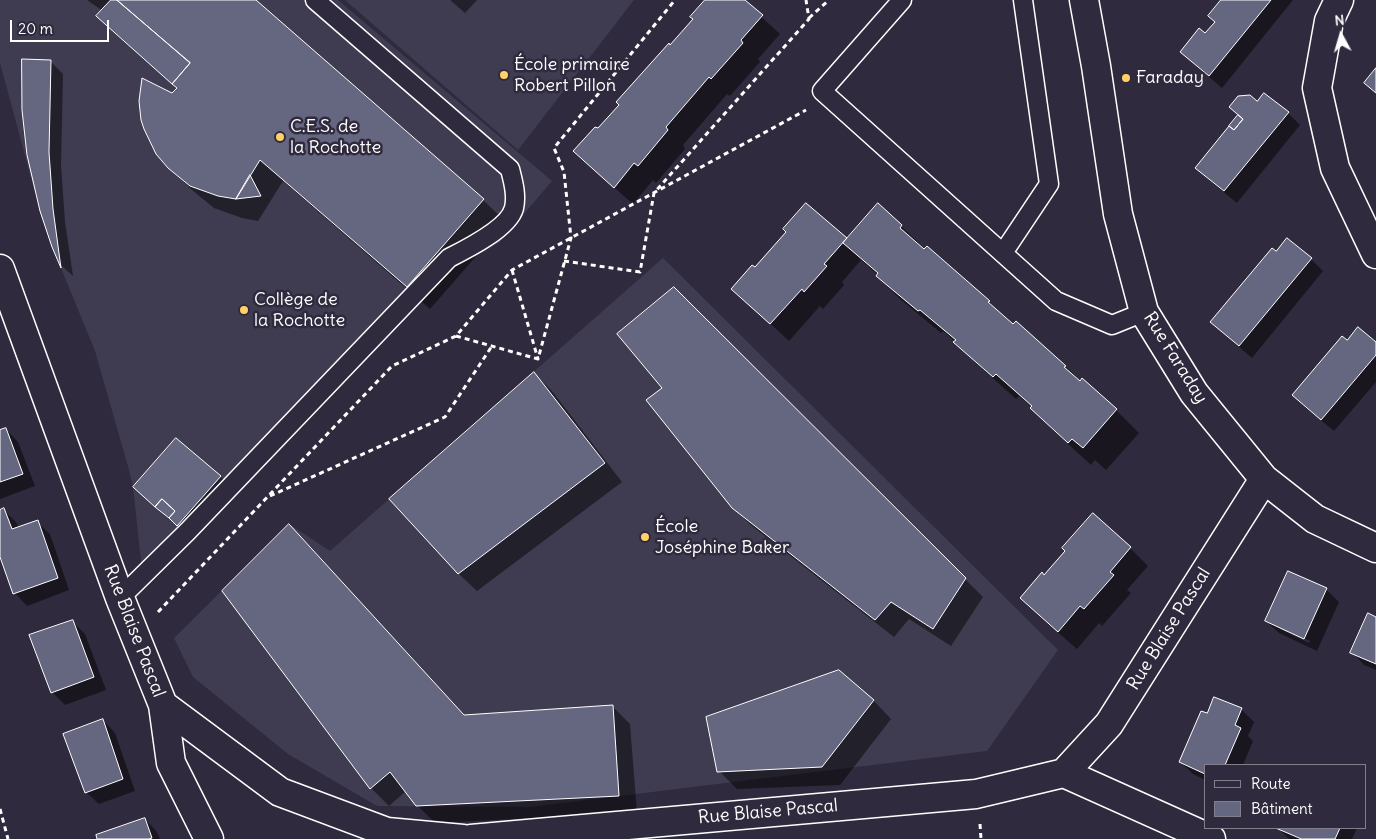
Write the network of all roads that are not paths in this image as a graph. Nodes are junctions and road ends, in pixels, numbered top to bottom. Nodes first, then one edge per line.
1 (315, 0) edge
2 (902, 0) edge
3 (1023, 0) edge
4 (1084, 0) edge
5 (1339, 0) edge
6 (1003, 253) junction
7 (1376, 254) edge
8 (0, 269) edge
9 (1144, 312) junction
10 (1264, 478) junction
11 (1376, 548) edge
12 (120, 598) junction
13 (163, 705) junction
14 (1064, 773) junction
15 (406, 837) edge
16 (209, 839) edge
17 (463, 839) edge
18 (471, 839) edge
19 (1211, 839) edge

1 - 12 lane
2 - 6 lane
3 - 6 lane
4 - 9 street, Rue Faraday
5 - 7 street
6 - 9 lane
8 - 12 street, Rue Blaise Pascal
9 - 10 street, Rue Faraday
10 - 11 street, Rue Faraday
10 - 14 street, Rue Blaise Pascal
12 - 13 street, Rue Blaise Pascal
13 - 15 street, Rue Blaise Pascal
13 - 16 street
14 - 18 street, Rue Blaise Pascal
14 - 19 street
15 - 17 street, Rue Blaise Pascal

